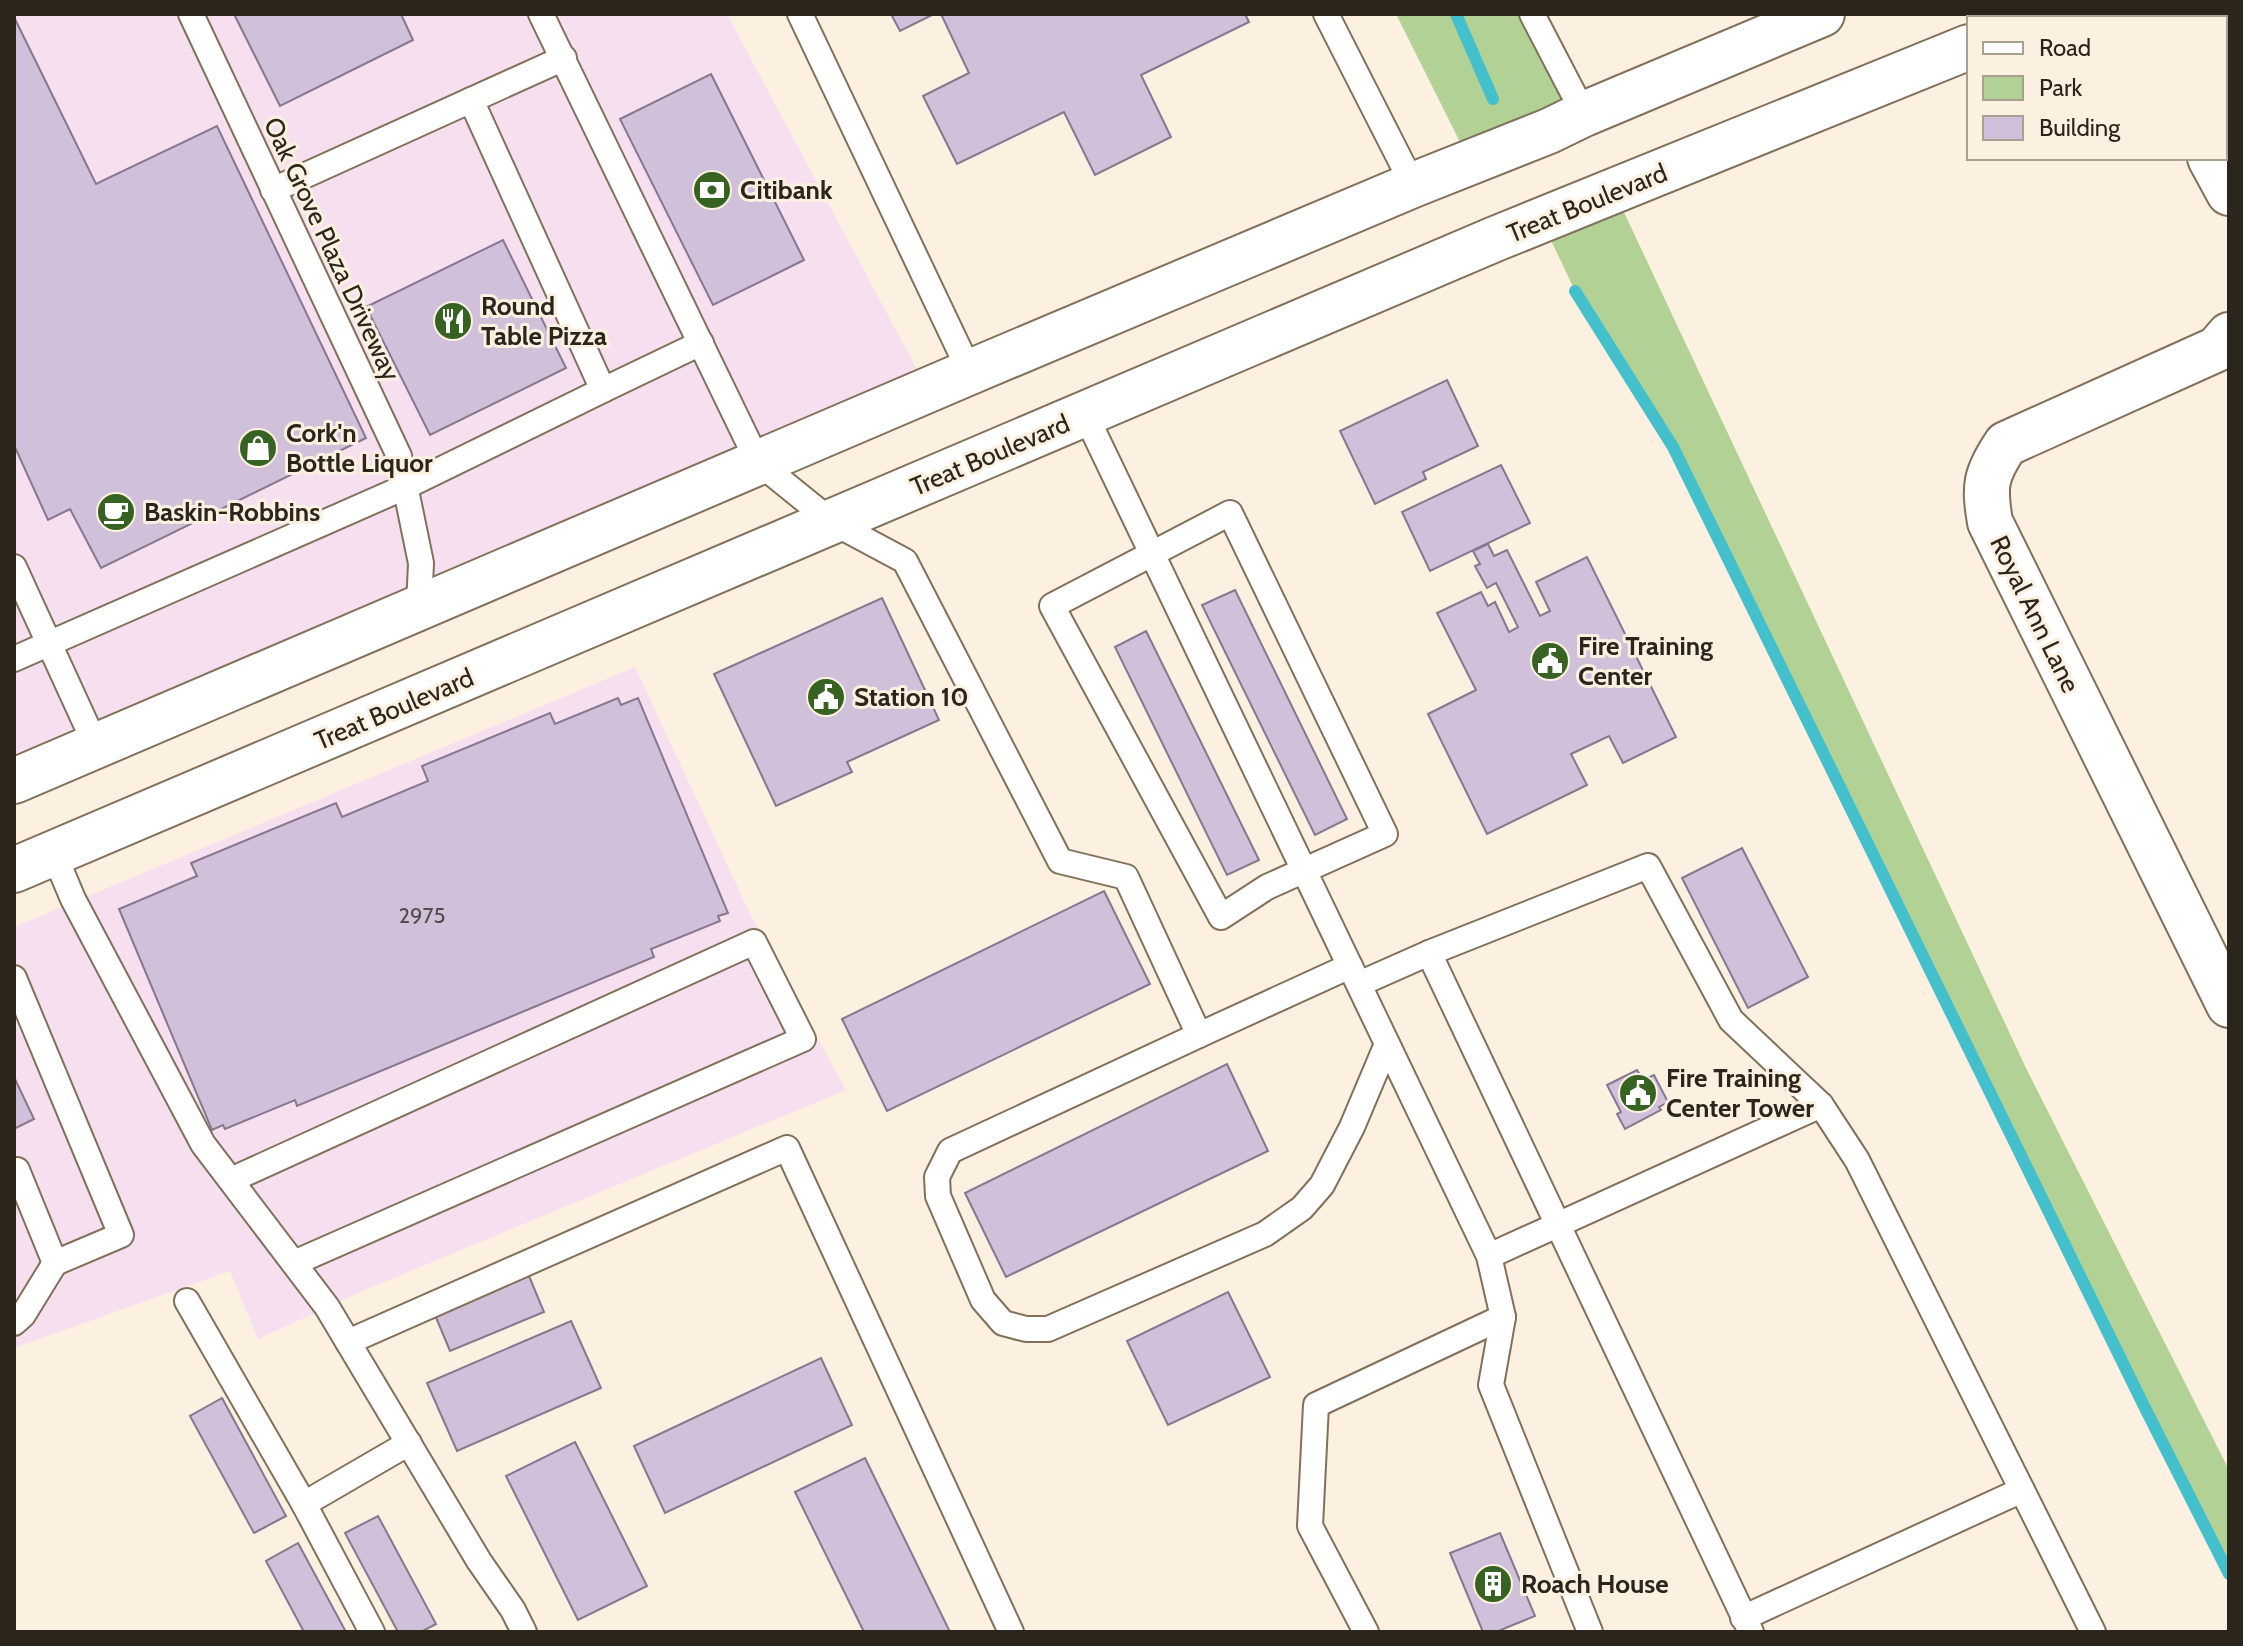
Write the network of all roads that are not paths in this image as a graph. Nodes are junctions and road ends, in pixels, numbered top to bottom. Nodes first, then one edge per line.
1 (191, 14) edge
2 (541, 14) edge
3 (800, 14) edge
4 (1326, 14) edge
5 (1532, 14) edge
6 (1822, 14) edge
7 (1967, 48) edge
8 (564, 58) junction
9 (471, 100) junction
10 (1584, 114) junction
11 (2211, 160) edge
12 (1413, 185) junction
13 (273, 190) junction
14 (2229, 193) edge
15 (2229, 335) edge
16 (701, 343) junction
17 (970, 372) junction
18 (603, 390) junction
19 (1085, 414) junction
20 (758, 462) junction
21 (405, 487) junction
22 (832, 522) junction
23 (1152, 554) junction
24 (14, 567) edge
25 (419, 607) junction
26 (49, 643) junction
27 (14, 659) edge
28 (96, 746) junction
29 (14, 781) edge
30 (54, 854) junction
31 (14, 870) edge
32 (1304, 872) junction
33 (1429, 953) junction
34 (1354, 975) junction
35 (14, 978) edge
36 (2229, 1005) edge
37 (1199, 1035) junction
38 (1387, 1044) junction
39 (1821, 1105) junction
40 (17, 1170) dead end
41 (231, 1180) junction
42 (1557, 1225) junction
43 (1489, 1256) junction
44 (55, 1263) junction
45 (294, 1263) junction
46 (187, 1301) dead end
47 (1503, 1317) junction
48 (14, 1323) edge
49 (348, 1342) junction
50 (409, 1443) junction
51 (2022, 1490) junction
52 (304, 1504) junction
53 (1747, 1625) edge
54 (372, 1632) edge
55 (524, 1632) edge
56 (1011, 1632) edge
57 (1366, 1632) edge
58 (1590, 1632) edge
59 (2093, 1632) edge

1 - 13 lane, Oak Grove Plaza Driveway
2 - 8 lane
3 - 17 lane
4 - 12 lane
5 - 10 lane
6 - 10 main road
7 - 19 main road, Treat Boulevard
8 - 9 lane
8 - 16 lane
9 - 13 lane
9 - 18 lane
10 - 12 main road
11 - 14 main road
12 - 17 main road
13 - 21 lane, Oak Grove Plaza Driveway
15 - 36 main road, Royal Ann Lane
16 - 18 lane
16 - 20 lane
17 - 20 main road
18 - 21 lane
19 - 22 main road, Treat Boulevard
19 - 23 lane
20 - 22 lane
20 - 25 main road
21 - 25 lane, Oak Grove Plaza Driveway
21 - 26 lane
22 - 30 main road, Treat Boulevard
22 - 37 lane
23 - 32 lane
23 - 32 lane
23 - 32 lane
24 - 26 lane
25 - 28 main road
26 - 27 lane
26 - 28 lane
28 - 29 main road
30 - 31 main road, Treat Boulevard
30 - 41 lane
32 - 34 lane
33 - 34 lane
33 - 39 lane
33 - 42 lane
34 - 37 lane
34 - 38 lane
35 - 44 lane
37 - 38 lane
38 - 43 lane
39 - 42 lane
39 - 51 lane
40 - 44 lane
41 - 45 lane
41 - 45 lane
42 - 43 lane
42 - 53 lane
43 - 47 lane
44 - 48 lane
45 - 49 lane
46 - 52 lane
47 - 57 lane
47 - 58 lane
49 - 50 lane
49 - 56 lane
50 - 52 lane
50 - 55 lane
51 - 53 lane
51 - 59 lane
52 - 54 lane

